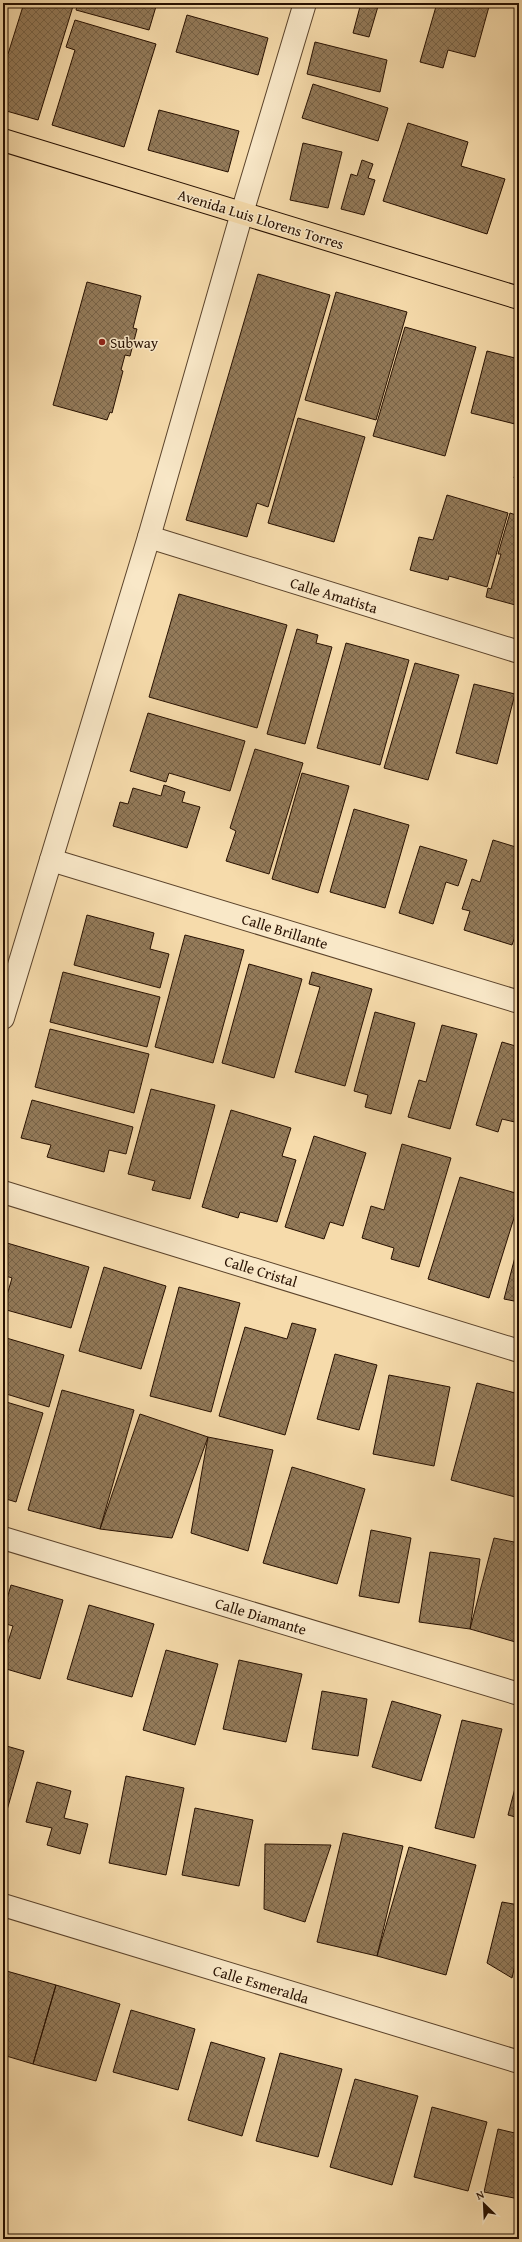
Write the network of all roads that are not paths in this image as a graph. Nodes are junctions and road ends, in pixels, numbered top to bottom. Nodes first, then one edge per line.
1 (305, 3) edge
2 (3, 140) edge
3 (242, 213) junction
4 (519, 298) edge
5 (149, 537) junction
6 (519, 652) edge
7 (51, 860) junction
8 (519, 1002) edge
9 (3, 1018) edge
10 (3, 1192) edge
11 (519, 1351) edge
12 (3, 1538) edge
13 (519, 1694) edge
14 (3, 1905) edge
15 (519, 2062) edge

1 - 3 street
2 - 3 main road, Avenida Luis Llorens Torres
3 - 4 main road, Avenida Luis Llorens Torres
3 - 5 street
5 - 6 street, Calle Amatista
5 - 7 street
7 - 8 street, Calle Brillante
7 - 9 street
10 - 11 street, Calle Cristal
12 - 13 street, Calle Diamante
14 - 15 street, Calle Esmeralda

